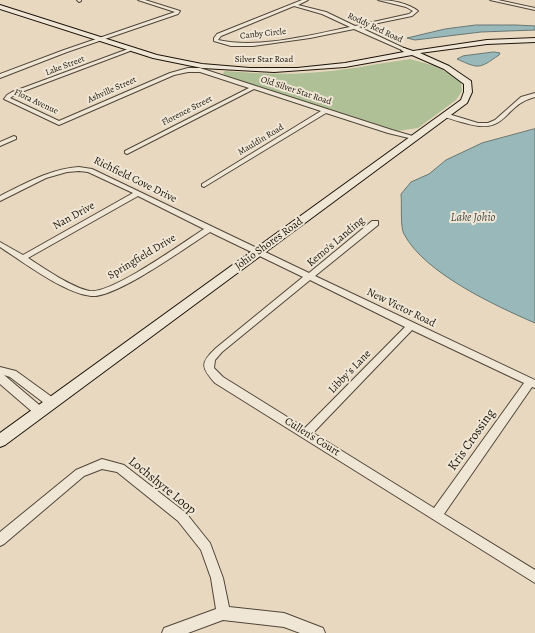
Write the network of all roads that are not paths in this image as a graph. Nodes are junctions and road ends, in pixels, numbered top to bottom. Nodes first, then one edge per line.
1 (140, 0) edge
2 (306, 0) edge
3 (380, 0) edge
4 (492, 0) edge
5 (0, 4) edge
6 (295, 5) junction
7 (535, 9) edge
8 (354, 27) junction
9 (535, 36) edge
10 (103, 39) junction
11 (535, 40) edge
12 (128, 50) junction
13 (404, 50) junction
14 (414, 54) junction
15 (172, 74) joint
16 (0, 76) edge
17 (254, 87) junction
18 (535, 95) edge
19 (7, 98) joint
20 (326, 111) junction
21 (445, 115) junction
22 (59, 123) joint
23 (413, 137) junction
24 (14, 138) dead end
25 (0, 144) edge
26 (127, 152) dead end
27 (204, 185) dead end
28 (137, 194) junction
29 (0, 199) edge
30 (375, 224) dead end
31 (209, 228) junction
32 (0, 244) edge
33 (258, 252) junction
34 (23, 258) junction
35 (310, 278) junction
36 (411, 326) junction
37 (0, 371) edge
38 (0, 378) edge
39 (532, 383) edge
40 (52, 403) junction
41 (40, 412) junction
42 (306, 434) junction
43 (0, 441) edge
44 (436, 515) junction
45 (0, 540) edge
46 (535, 577) edge
47 (223, 613) junction
48 (169, 633) edge
49 (318, 633) edge

1 - 10 street
2 - 6 street, Canby Circle
3 - 8 street, Canby Circle
4 - 7 street
5 - 10 main road, Silver Star Road
5 - 10 main road, Silver Star Road
6 - 8 street, Roddy Red Road
6 - 8 street, Canby Circle
8 - 13 street, Roddy Red Road
9 - 13 main road, Silver Star Road
10 - 12 main road, Silver Star Road
10 - 13 main road, Silver Star Road
10 - 16 street
11 - 14 main road, Silver Star Road
12 - 14 main road, Silver Star Road
12 - 19 street, Lake Street
13 - 14 main road, Johio Shores Road
14 - 21 main road, Johio Shores Road
15 - 17 street, Old Silver Star Road
15 - 22 street, Ashville Street
17 - 20 street, Old Silver Star Road
17 - 26 street, Florence Street
18 - 21 street
19 - 22 street, Flora Avenue
20 - 23 street, Old Silver Star Road
20 - 27 street, Mauldin Road
21 - 23 main road, Johio Shores Road
23 - 33 main road, Johio Shores Road
24 - 25 street
28 - 29 street, Richfield Cove Drive
28 - 31 street, Richfield Cove Drive
28 - 34 street, Nan Drive
30 - 35 street, Kemo's Landing
31 - 33 street, Richfield Cove Drive
31 - 34 street, Springfield Drive
32 - 34 street, Springfield Drive
33 - 35 street, New Victor Road
33 - 40 main road, Johio Shores Road
35 - 36 street, New Victor Road
35 - 42 street, Cullen's Court
36 - 39 street, New Victor Road
36 - 42 street, Libby's Lane
37 - 40 street
38 - 41 street
39 - 44 street, Kris Crossing
40 - 41 main road, Johio Shores Road
41 - 43 main road, Johio Shores Road
42 - 44 street, Cullen's Court
44 - 46 street, Cullen's Court
45 - 47 street, Lochshyre Loop
47 - 48 street
47 - 49 street

